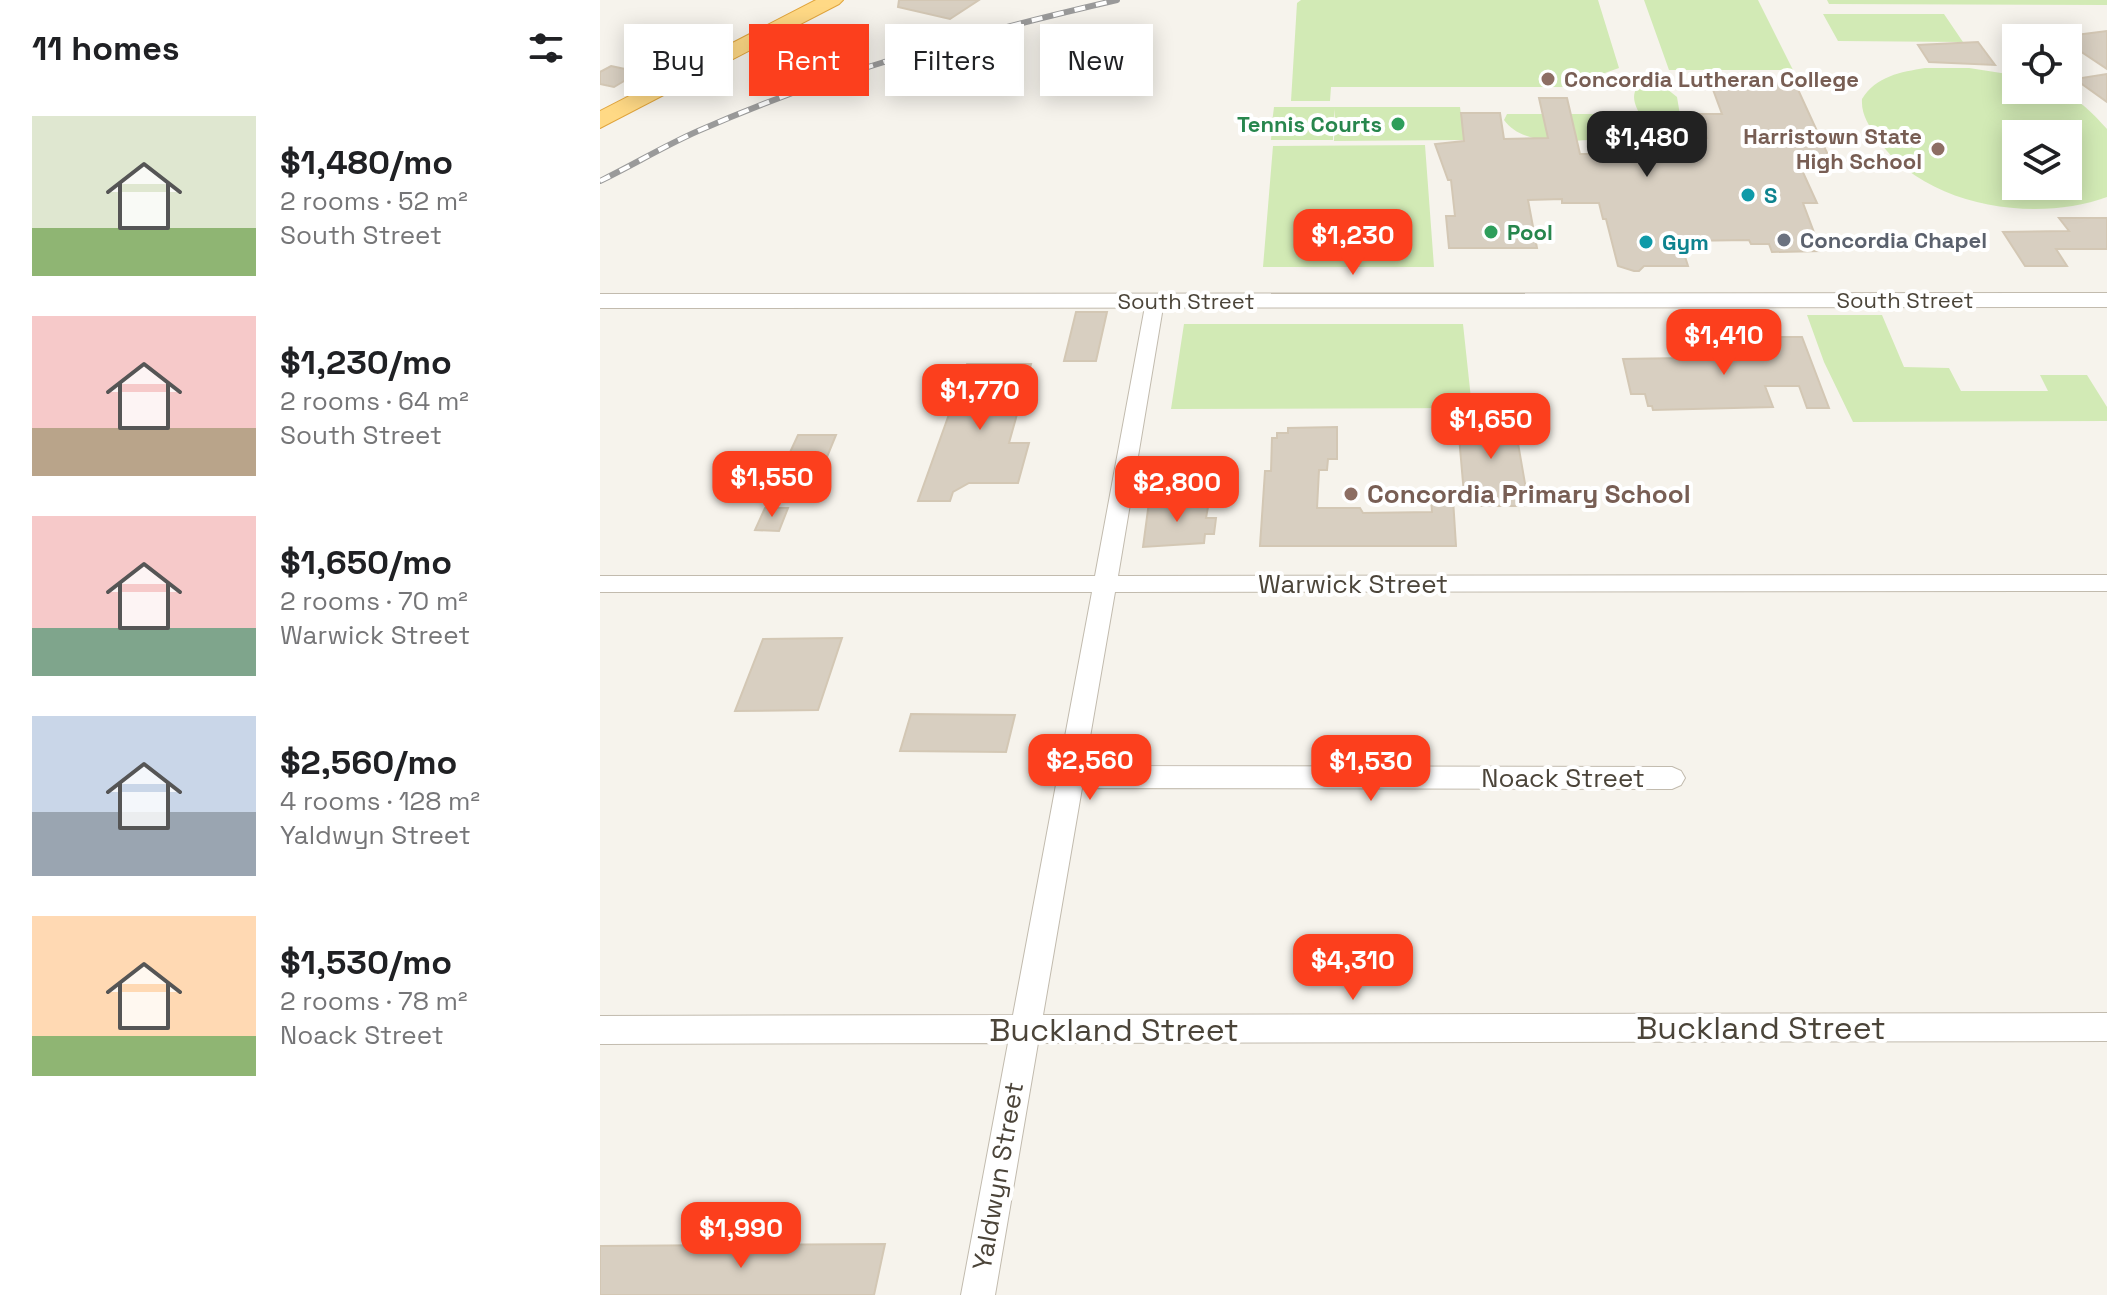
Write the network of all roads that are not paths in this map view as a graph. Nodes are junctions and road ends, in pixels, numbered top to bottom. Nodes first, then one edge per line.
1 (832, 0) edge
2 (600, 121) edge
3 (2107, 300) edge
4 (600, 301) edge
5 (1155, 301) junction
6 (2107, 583) edge
7 (600, 584) edge
8 (1106, 584) junction
9 (1069, 777) junction
10 (1672, 778) dead end
11 (2107, 1027) edge
12 (600, 1030) edge
13 (1023, 1031) junction
14 (978, 1295) edge

1 - 2 highway
3 - 5 street, South Street
4 - 5 street, South Street
5 - 8 street, Yaldwyn Street
6 - 8 street, Warwick Street
7 - 8 street, Warwick Street
8 - 9 street, Yaldwyn Street
9 - 10 street, Noack Street
9 - 13 street, Yaldwyn Street
11 - 13 street, Buckland Street
12 - 13 street, Buckland Street
13 - 14 street, Yaldwyn Street

